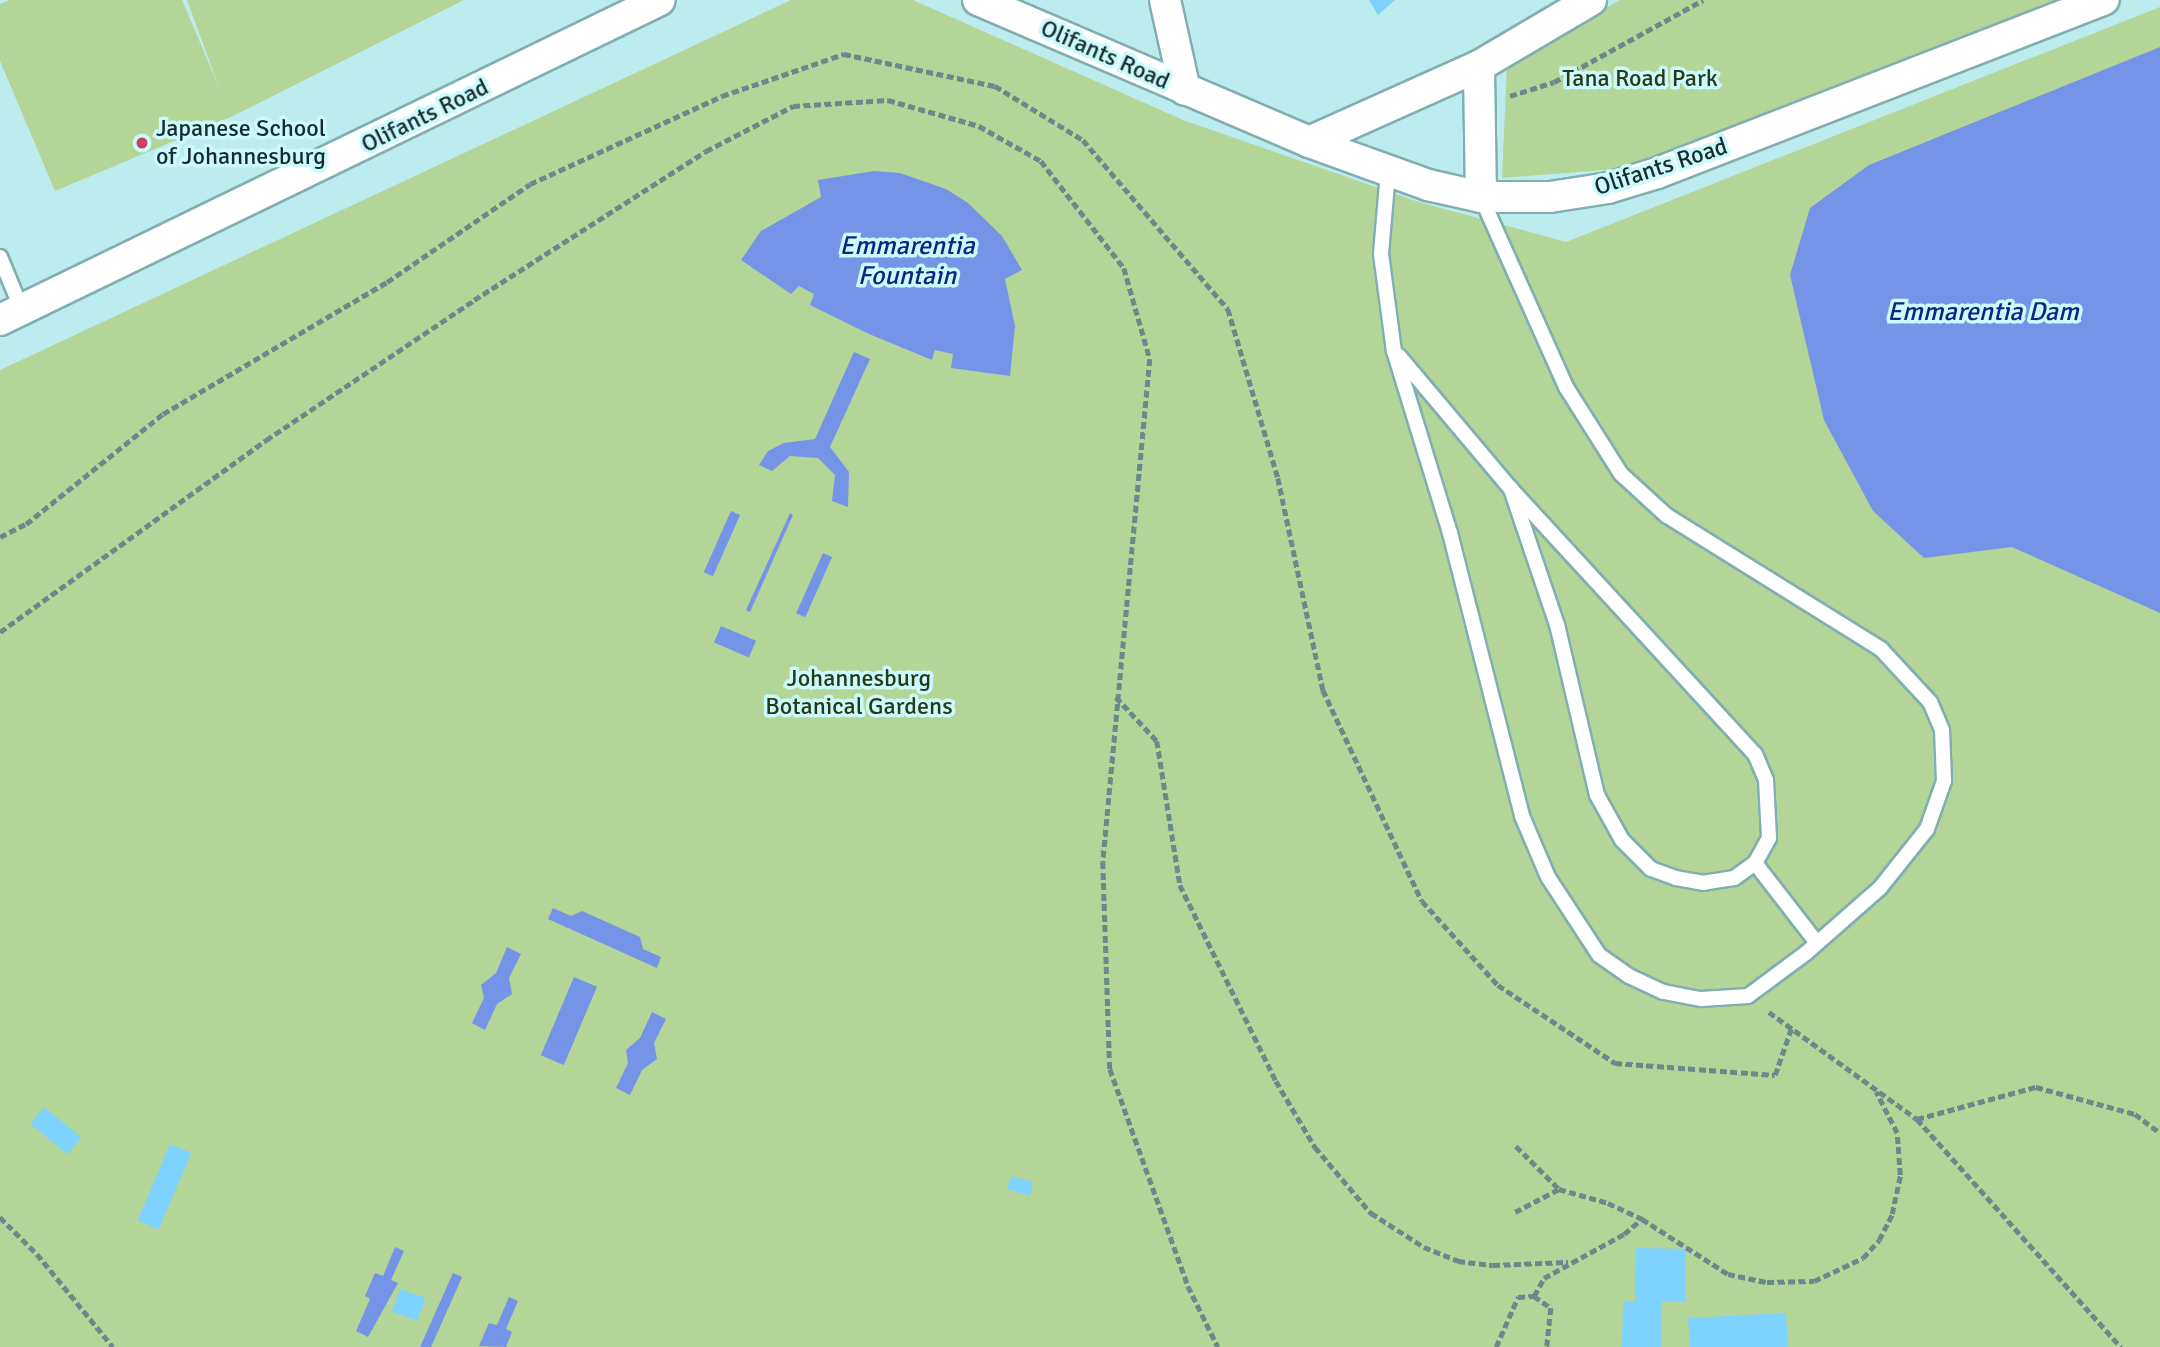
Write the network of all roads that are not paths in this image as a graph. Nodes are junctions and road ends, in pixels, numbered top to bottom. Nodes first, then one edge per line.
1 (660, 0) edge
2 (978, 0) edge
3 (1165, 0) edge
4 (1591, 0) edge
5 (2104, 0) edge
6 (1479, 66) junction
7 (1185, 90) junction
8 (1309, 142) junction
9 (1388, 172) junction
10 (1480, 197) junction
11 (0, 257) edge
12 (11, 315) edge
13 (1394, 351) junction
14 (1511, 489) junction
15 (1755, 863) junction
16 (1817, 943) junction

1 - 12 street, Olifants Road
2 - 7 street, Olifants Road
3 - 7 street
4 - 6 street
5 - 10 street, Olifants Road
6 - 8 street
6 - 10 street
7 - 8 street, Olifants Road
8 - 9 street, Olifants Road
9 - 10 street, Olifants Road
9 - 13 lane
10 - 16 lane
11 - 12 lane
13 - 14 lane
13 - 16 lane
14 - 15 lane
14 - 15 lane
15 - 16 lane

